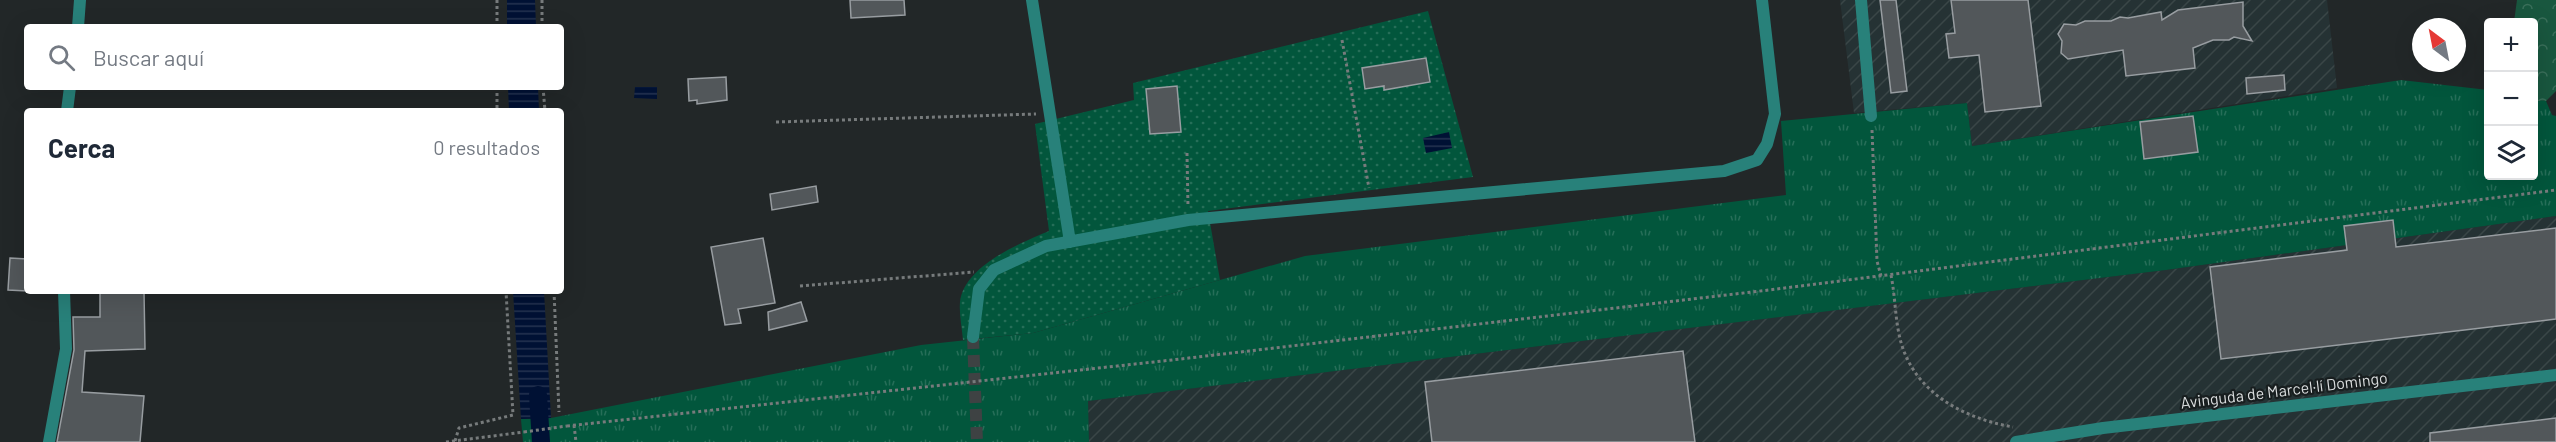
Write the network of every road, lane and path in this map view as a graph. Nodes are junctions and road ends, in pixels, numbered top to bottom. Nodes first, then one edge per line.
1 (80, 0) edge
2 (497, 0) edge
3 (542, 0) edge
4 (1032, 0) edge
5 (1762, 0) edge
6 (1861, 0) edge
7 (78, 24) edge
8 (497, 24) edge
9 (542, 24) edge
10 (1342, 40) dead end
11 (70, 90) edge
12 (497, 90) edge
13 (543, 90) edge
14 (67, 108) edge
15 (497, 108) edge
16 (545, 108) edge
17 (1050, 113) junction
18 (1871, 116) joint
19 (776, 122) dead end
20 (1187, 153) dead end
21 (2556, 190) edge
22 (1371, 202) junction
23 (1188, 220) junction
24 (1070, 242) junction
25 (994, 270) junction
26 (1891, 275) junction
27 (1881, 276) junction
28 (800, 286) dead end
29 (64, 294) edge
30 (506, 294) edge
31 (554, 294) edge
32 (973, 337) tunnel mouth
33 (2556, 375) edge
34 (559, 412) dead end
35 (574, 425) junction
36 (455, 441) edge
37 (2019, 441) edge
38 (49, 442) edge
39 (446, 442) edge
40 (576, 442) edge

1 - 7 street
2 - 8 path
3 - 9 path
4 - 17 street
5 - 22 street
6 - 18 street
10 - 22 path
11 - 14 street
12 - 15 path
13 - 16 path
17 - 19 path
17 - 24 street
18 - 27 path
20 - 23 path
21 - 26 path
22 - 23 street
23 - 24 street
24 - 25 street
25 - 28 path
25 - 32 street
26 - 27 path
26 - 37 path
27 - 35 path
29 - 38 street
30 - 36 path
31 - 34 path
33 - 37 street, Avinguda de Marcel·lí Domingo
35 - 36 path, bridge
35 - 40 path
36 - 39 path

